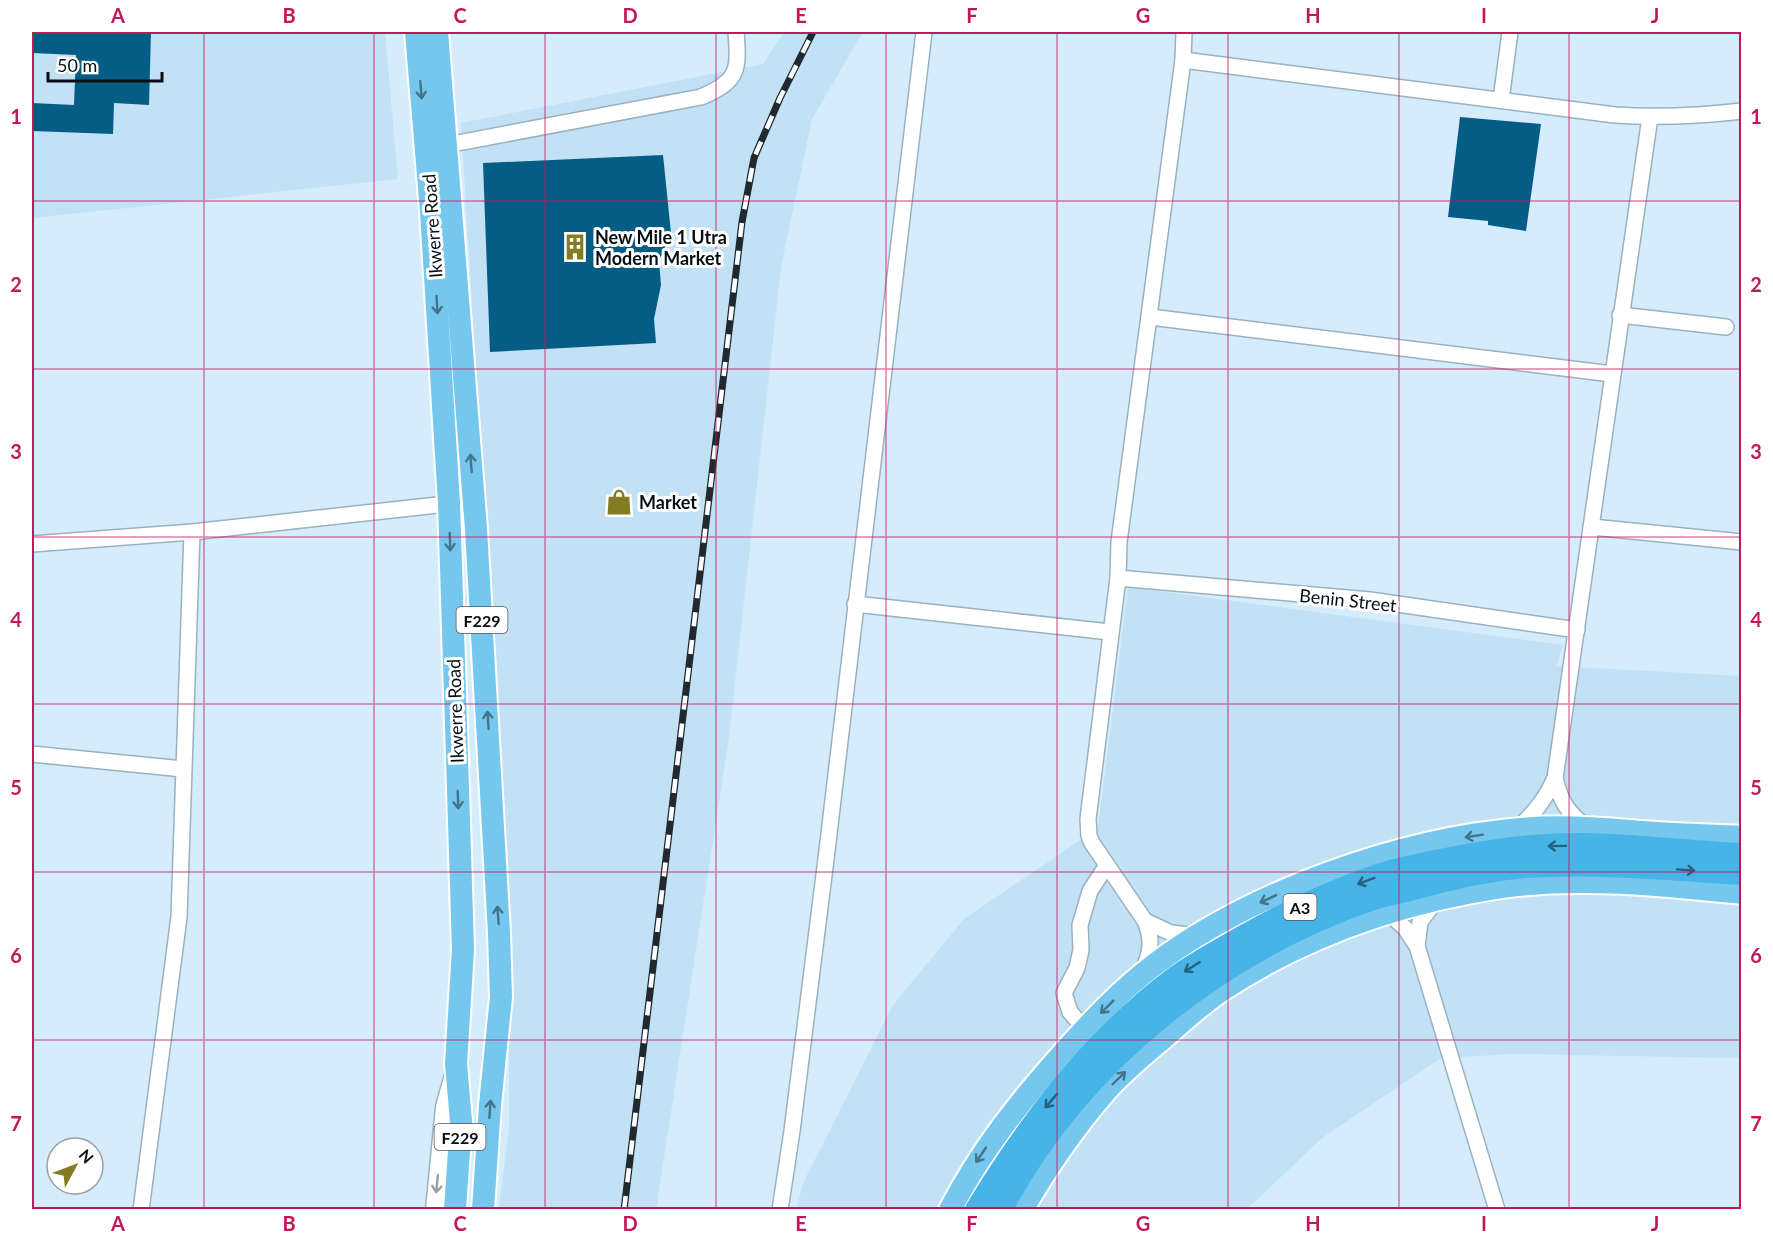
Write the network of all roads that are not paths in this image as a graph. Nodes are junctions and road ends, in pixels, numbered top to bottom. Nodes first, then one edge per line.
1 (416, 32) edge
2 (437, 32) edge
3 (736, 32) edge
4 (924, 32) edge
5 (1184, 32) edge
6 (1510, 32) edge
7 (1183, 60) junction
8 (1501, 100) junction
9 (1742, 111) edge
10 (1650, 117) junction
11 (447, 145) junction
12 (1620, 315) junction
13 (1150, 317) junction
14 (1726, 327) dead end
15 (1612, 374) junction
16 (474, 501) junction
17 (449, 502) junction
18 (1592, 527) junction
19 (192, 532) junction
20 (1742, 542) edge
21 (32, 544) edge
22 (1118, 578) junction
23 (855, 604) junction
24 (1577, 630) junction
25 (1110, 632) junction
26 (32, 754) edge
27 (183, 769) junction
28 (1555, 778) junction
29 (1517, 829) junction
30 (1742, 837) edge
31 (1625, 854) junction
32 (1742, 855) edge
33 (1107, 865) junction
34 (1742, 873) edge
35 (1742, 894) edge
36 (1437, 899) junction
37 (1387, 912) junction
38 (1145, 921) junction
39 (1196, 936) junction
40 (1417, 946) junction
41 (1140, 976) junction
42 (1085, 1029) junction
43 (456, 1064) junction
44 (141, 1209) edge
45 (435, 1209) edge
46 (455, 1209) edge
47 (483, 1209) edge
48 (780, 1209) edge
49 (950, 1209) edge
50 (977, 1209) edge
51 (999, 1209) edge
52 (1022, 1209) edge
53 (1497, 1209) edge

1 -> 17 main road, Ikwerre Road / F229
2 - 11 main road, Ikwerre Road / F229
3 - 11 street
4 - 23 street
5 - 7 street
6 - 8 street
7 - 8 street
7 - 13 street
8 - 10 street
9 - 10 street
10 - 12 street
16 -> 11 main road, Ikwerre Road / F229
12 - 14 street
12 - 15 street
13 - 15 street
13 - 22 street
15 - 18 street
16 - 17 street
47 -> 16 main road, Ikwerre Road / F229
17 - 19 street
17 -> 43 main road, Ikwerre Road / F229
18 - 20 street
18 - 24 street
19 - 21 street
19 - 27 street
22 - 24 street, Benin Street
22 - 25 street
23 - 25 street
23 - 48 street
24 - 28 street
25 - 33 street
26 - 27 street
27 - 44 street
28 - 29 street
28 - 31 street
29 - 31 main road
29 -> 39 main road
30 - 31 main road
31 - 32 highway, A3
31 -> 34 highway, A3
31 - 35 main road
31 - 36 main road
31 -> 50 highway, A3
31 - 51 highway, A3
33 - 38 street
33 - 42 street
36 - 37 main road
36 - 40 street
37 - 40 street
52 -> 37 main road
38 - 39 street
38 - 41 street
39 - 41 main road
40 - 53 street
41 -> 42 main road
42 -> 49 main road
43 -> 45 street, Ikwerre Road
43 - 46 main road, F229

